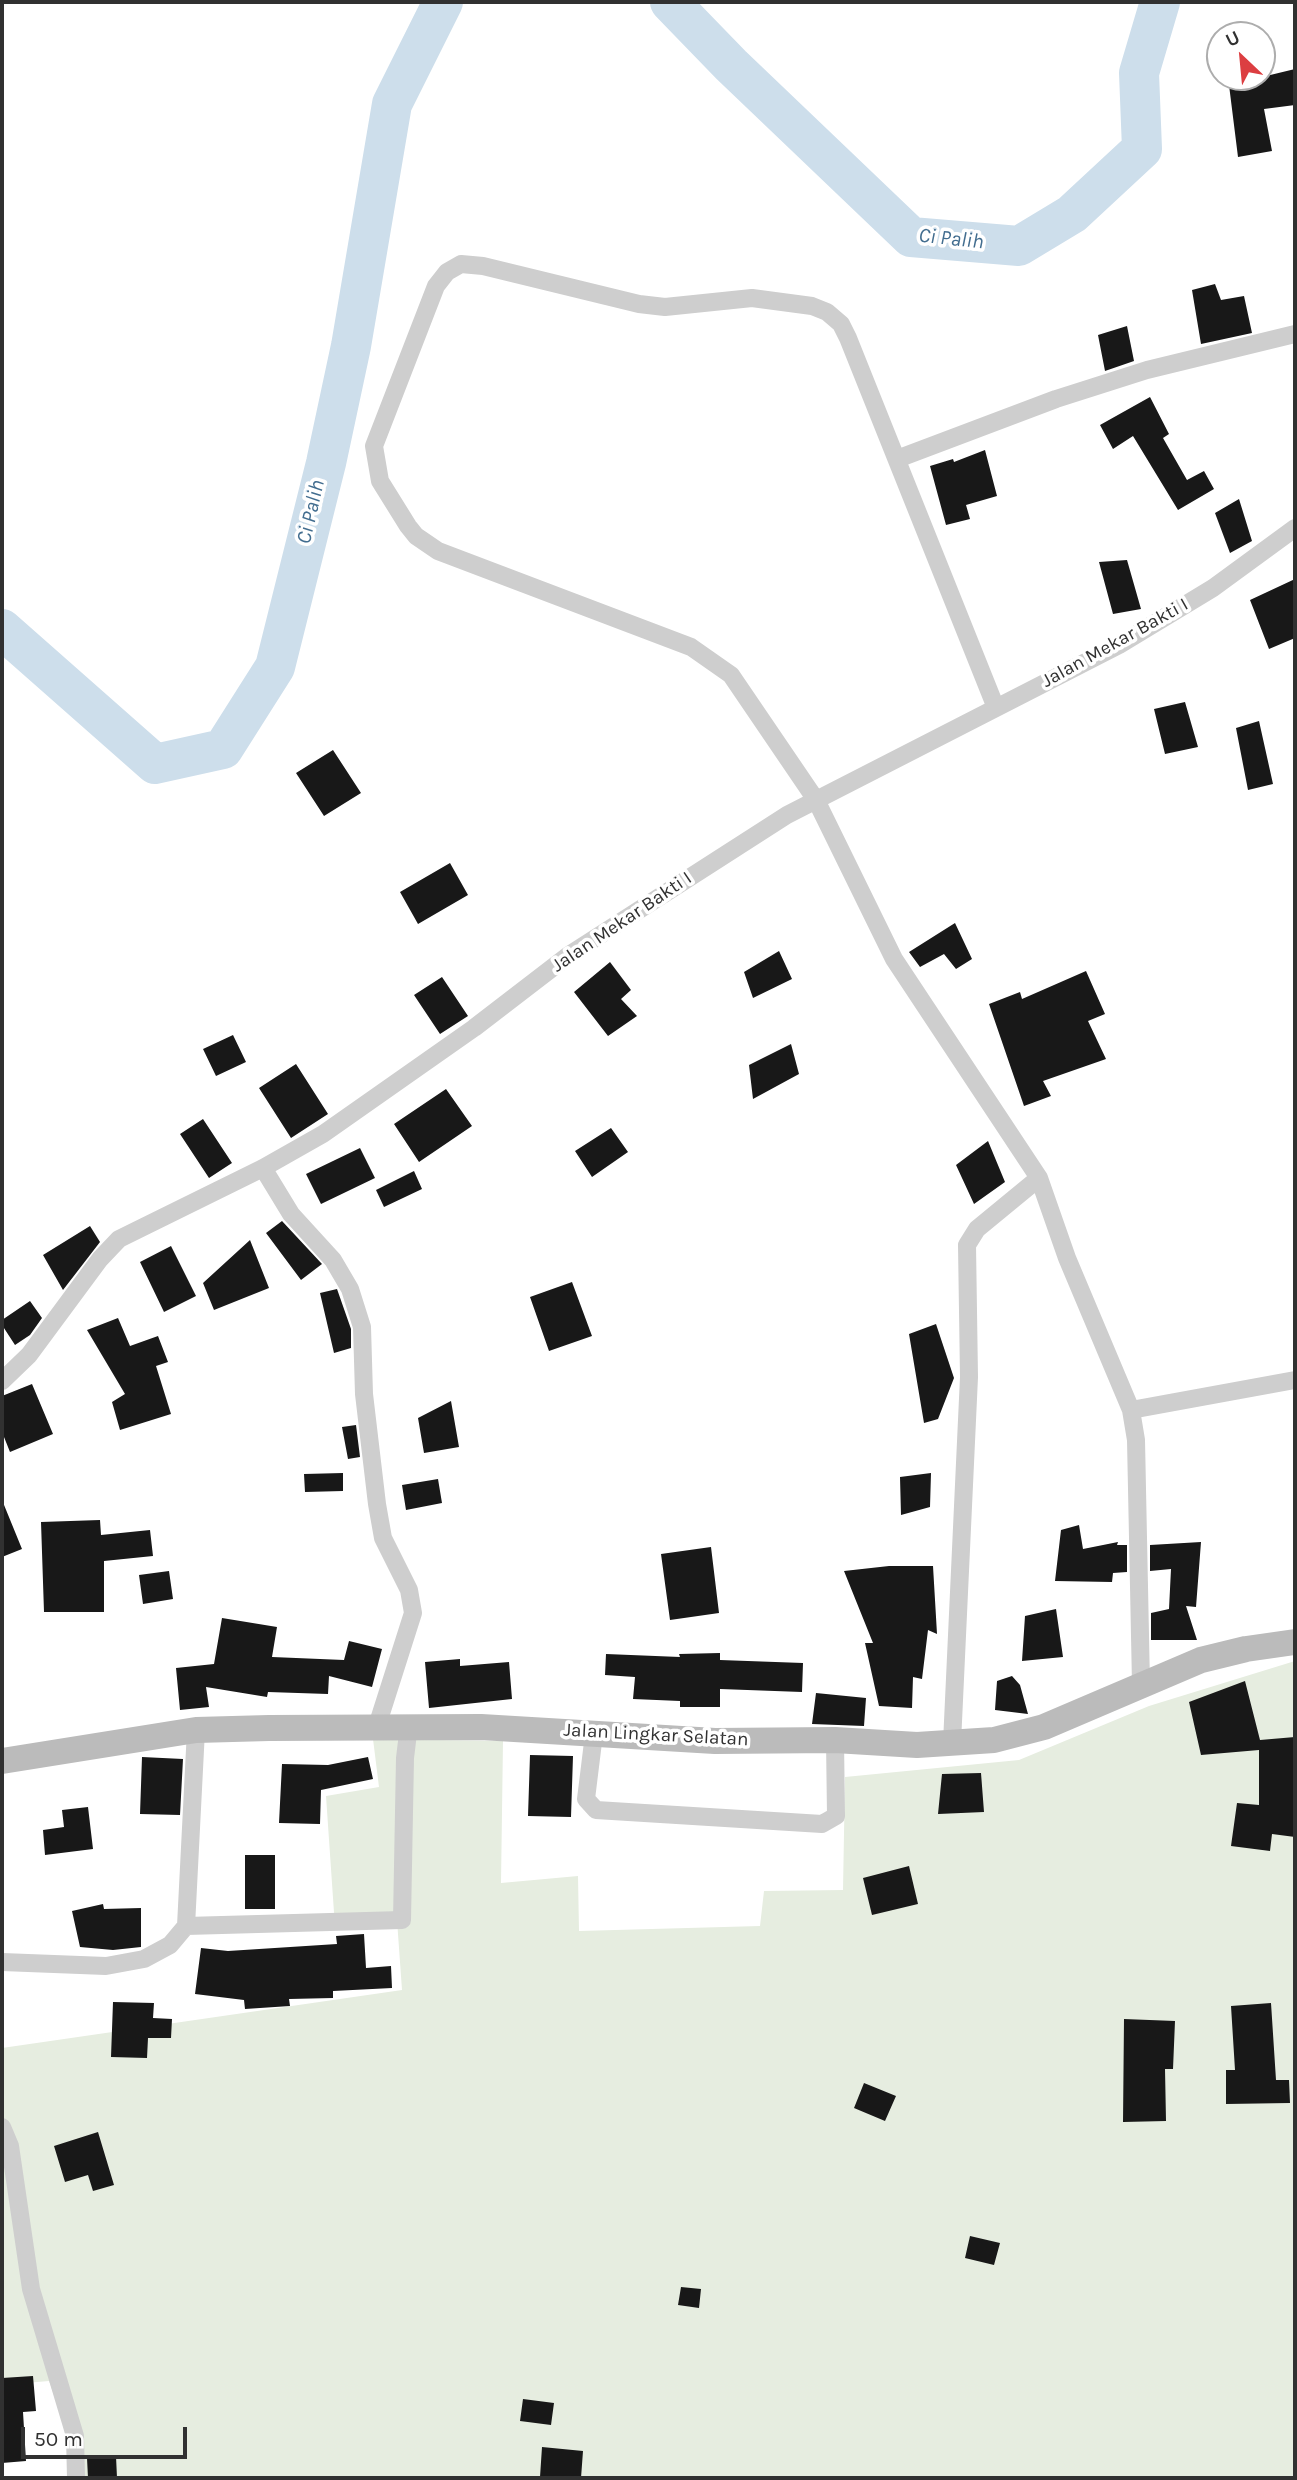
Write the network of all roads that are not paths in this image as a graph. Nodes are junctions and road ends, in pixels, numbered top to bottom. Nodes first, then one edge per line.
1 (1295, 334) edge
2 (897, 459) junction
3 (1295, 528) edge
4 (996, 708) junction
5 (816, 800) junction
6 (262, 1168) junction
7 (1039, 1178) junction
8 (1295, 1380) edge
9 (2, 1381) edge
10 (1131, 1410) junction
11 (1295, 1642) edge
12 (1141, 1684) junction
13 (377, 1726) junction
14 (409, 1726) junction
15 (196, 1730) junction
16 (594, 1734) junction
17 (835, 1740) junction
18 (952, 1743) junction
19 (2, 1761) edge
20 (186, 1926) junction
21 (2, 1962) edge
22 (2, 2127) edge
23 (76, 2478) edge

1 - 2 street
2 - 4 street
2 - 5 street
3 - 4 street, Jalan Mekar Bakti I
4 - 5 street, Jalan Mekar Bakti I
5 - 6 street, Jalan Mekar Bakti I
5 - 7 street
6 - 9 street, Jalan Mekar Bakti I
6 - 13 street
7 - 10 street
7 - 18 street
8 - 10 street
10 - 12 street
11 - 12 street, Jalan Lingkar Selatan
12 - 18 street, Jalan Lingkar Selatan
13 - 14 street, Jalan Lingkar Selatan
13 - 15 street, Jalan Lingkar Selatan
14 - 16 street, Jalan Lingkar Selatan
14 - 20 street
15 - 19 street, Jalan Lingkar Selatan
15 - 20 street
16 - 17 street, Jalan Lingkar Selatan
16 - 17 street
17 - 18 street, Jalan Lingkar Selatan
20 - 21 street
22 - 23 street

